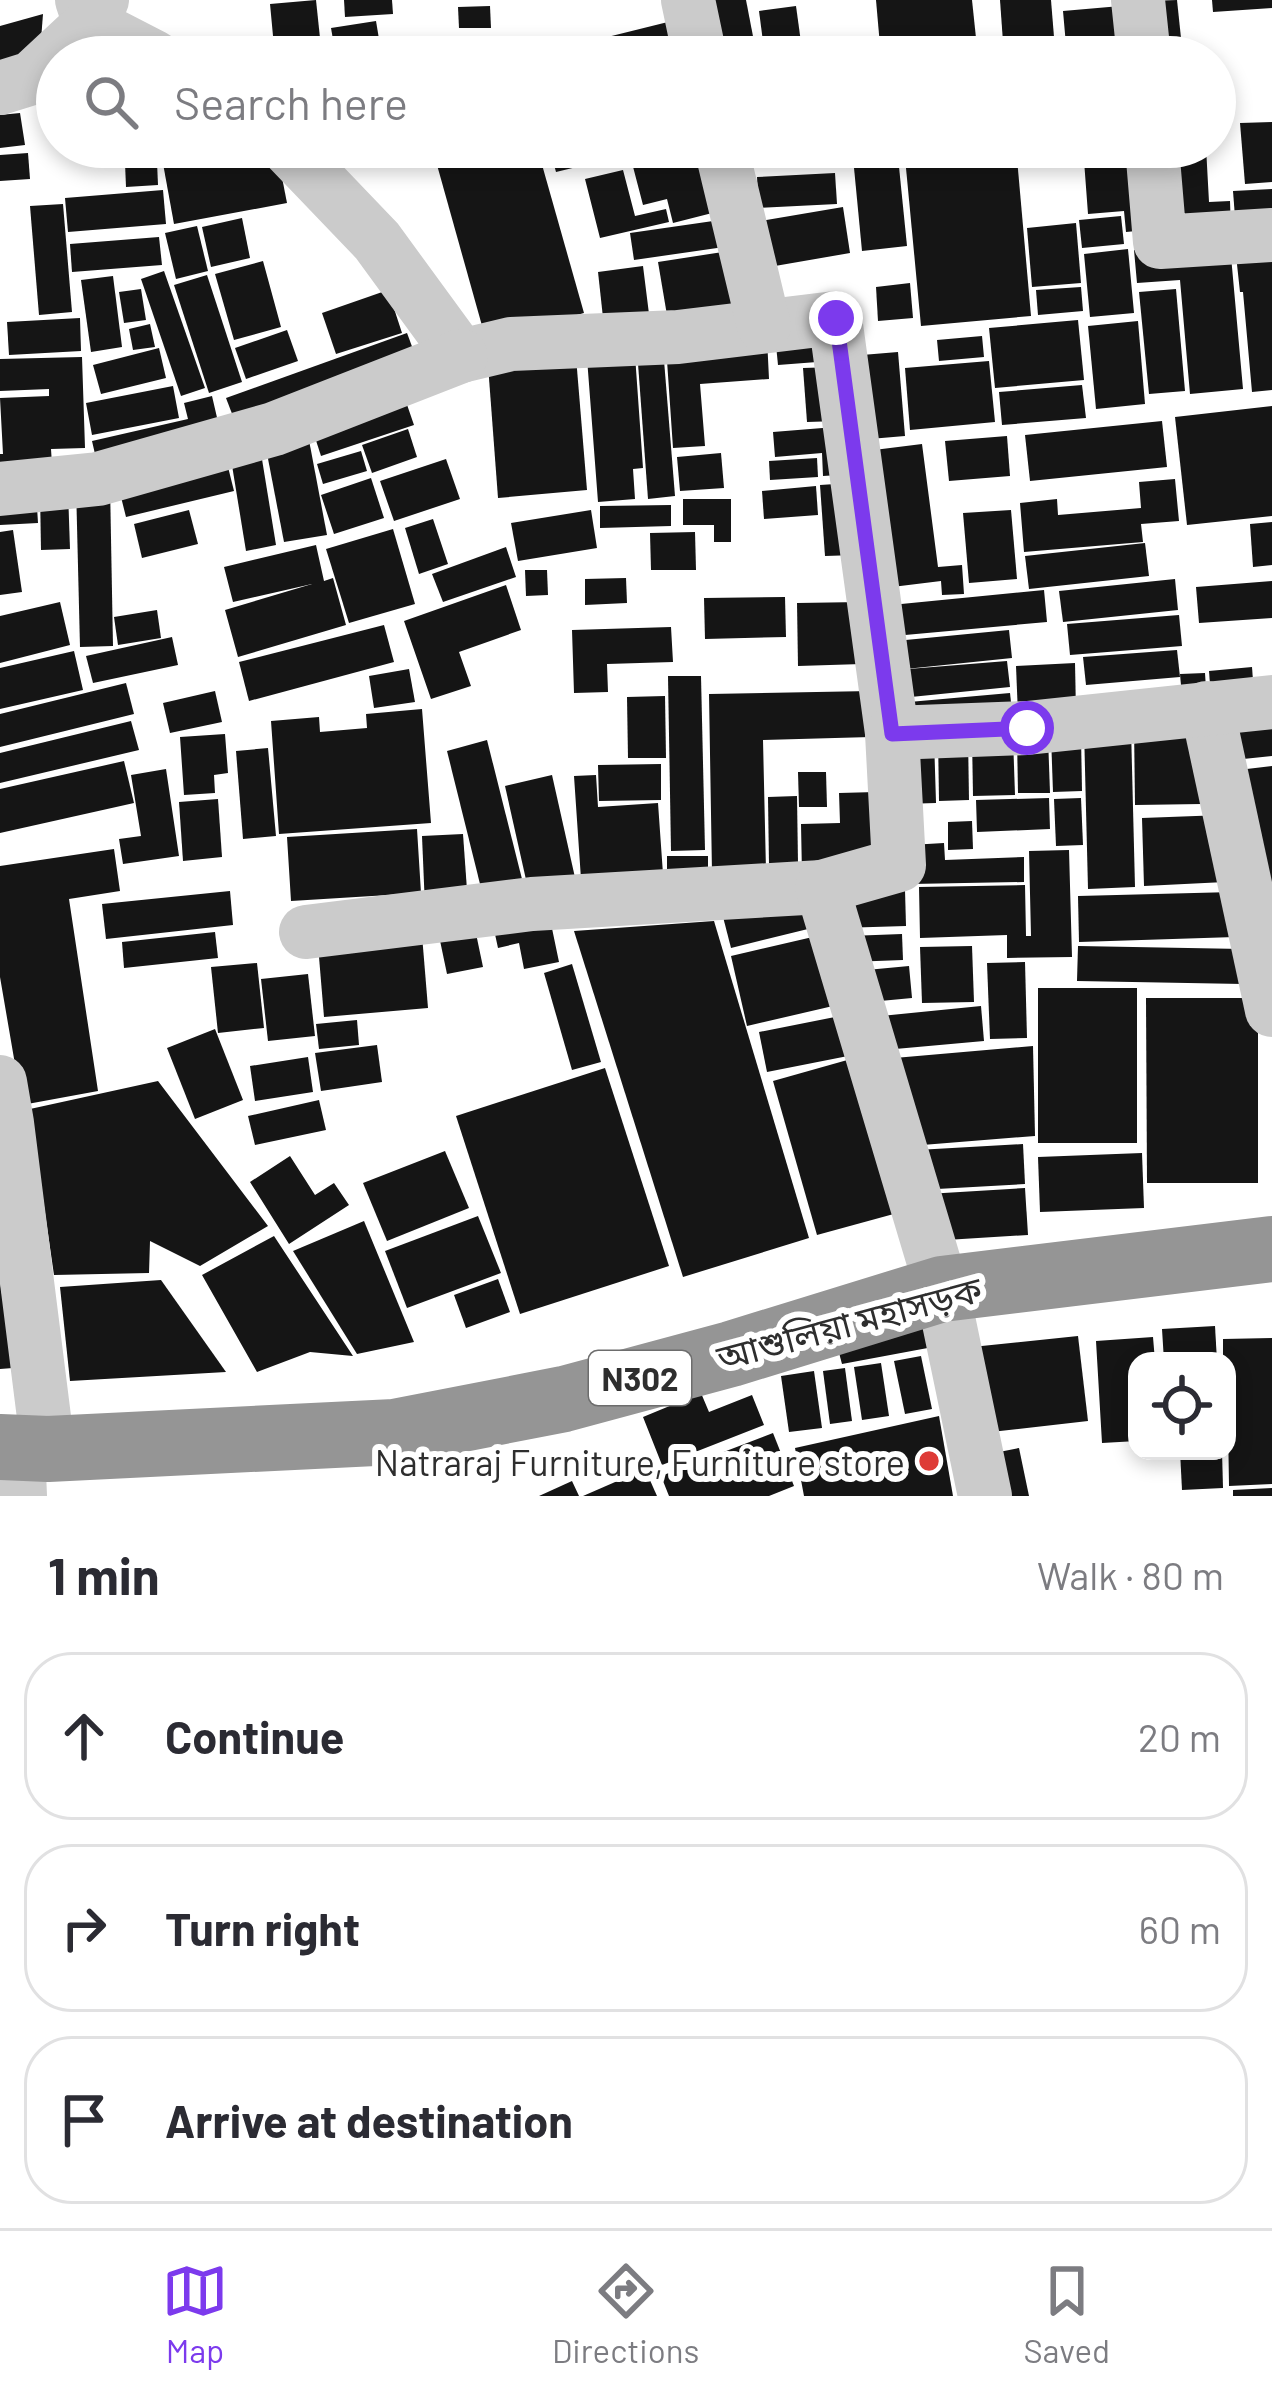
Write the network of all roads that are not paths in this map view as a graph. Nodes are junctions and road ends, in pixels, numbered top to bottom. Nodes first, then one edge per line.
1 (688, 0) edge
2 (1138, 0) edge
3 (91, 8) edge
4 (67, 36) edge
5 (127, 36) edge
6 (696, 36) edge
7 (1142, 36) edge
8 (36, 73) edge
9 (0, 88) edge
10 (306, 168) edge
11 (726, 168) edge
12 (1154, 168) edge
13 (1272, 235) edge
14 (764, 326) junction
15 (461, 356) junction
16 (0, 489) edge
17 (1272, 702) edge
18 (1208, 709) junction
19 (892, 734) junction
20 (822, 887) junction
21 (306, 932) dead end
22 (1272, 1010) edge
23 (0, 1082) edge
24 (1272, 1249) edge
25 (942, 1289) junction
26 (21, 1460) edge
27 (985, 1496) edge

1 - 6 street
2 - 7 street
3 - 4 street
3 - 5 street
8 - 9 street
10 - 15 street
11 - 14 street
12 - 13 street
14 - 15 street
14 - 19 street
15 - 16 street
17 - 18 street
18 - 19 street
18 - 22 street
19 - 20 street
20 - 21 street
20 - 25 street
23 - 26 street
24 - 25 highway, আশুলিয়া মহাসড়ক / N302
25 - 26 highway, আশুলিয়া মহাসড়ক / N302
25 - 27 street

